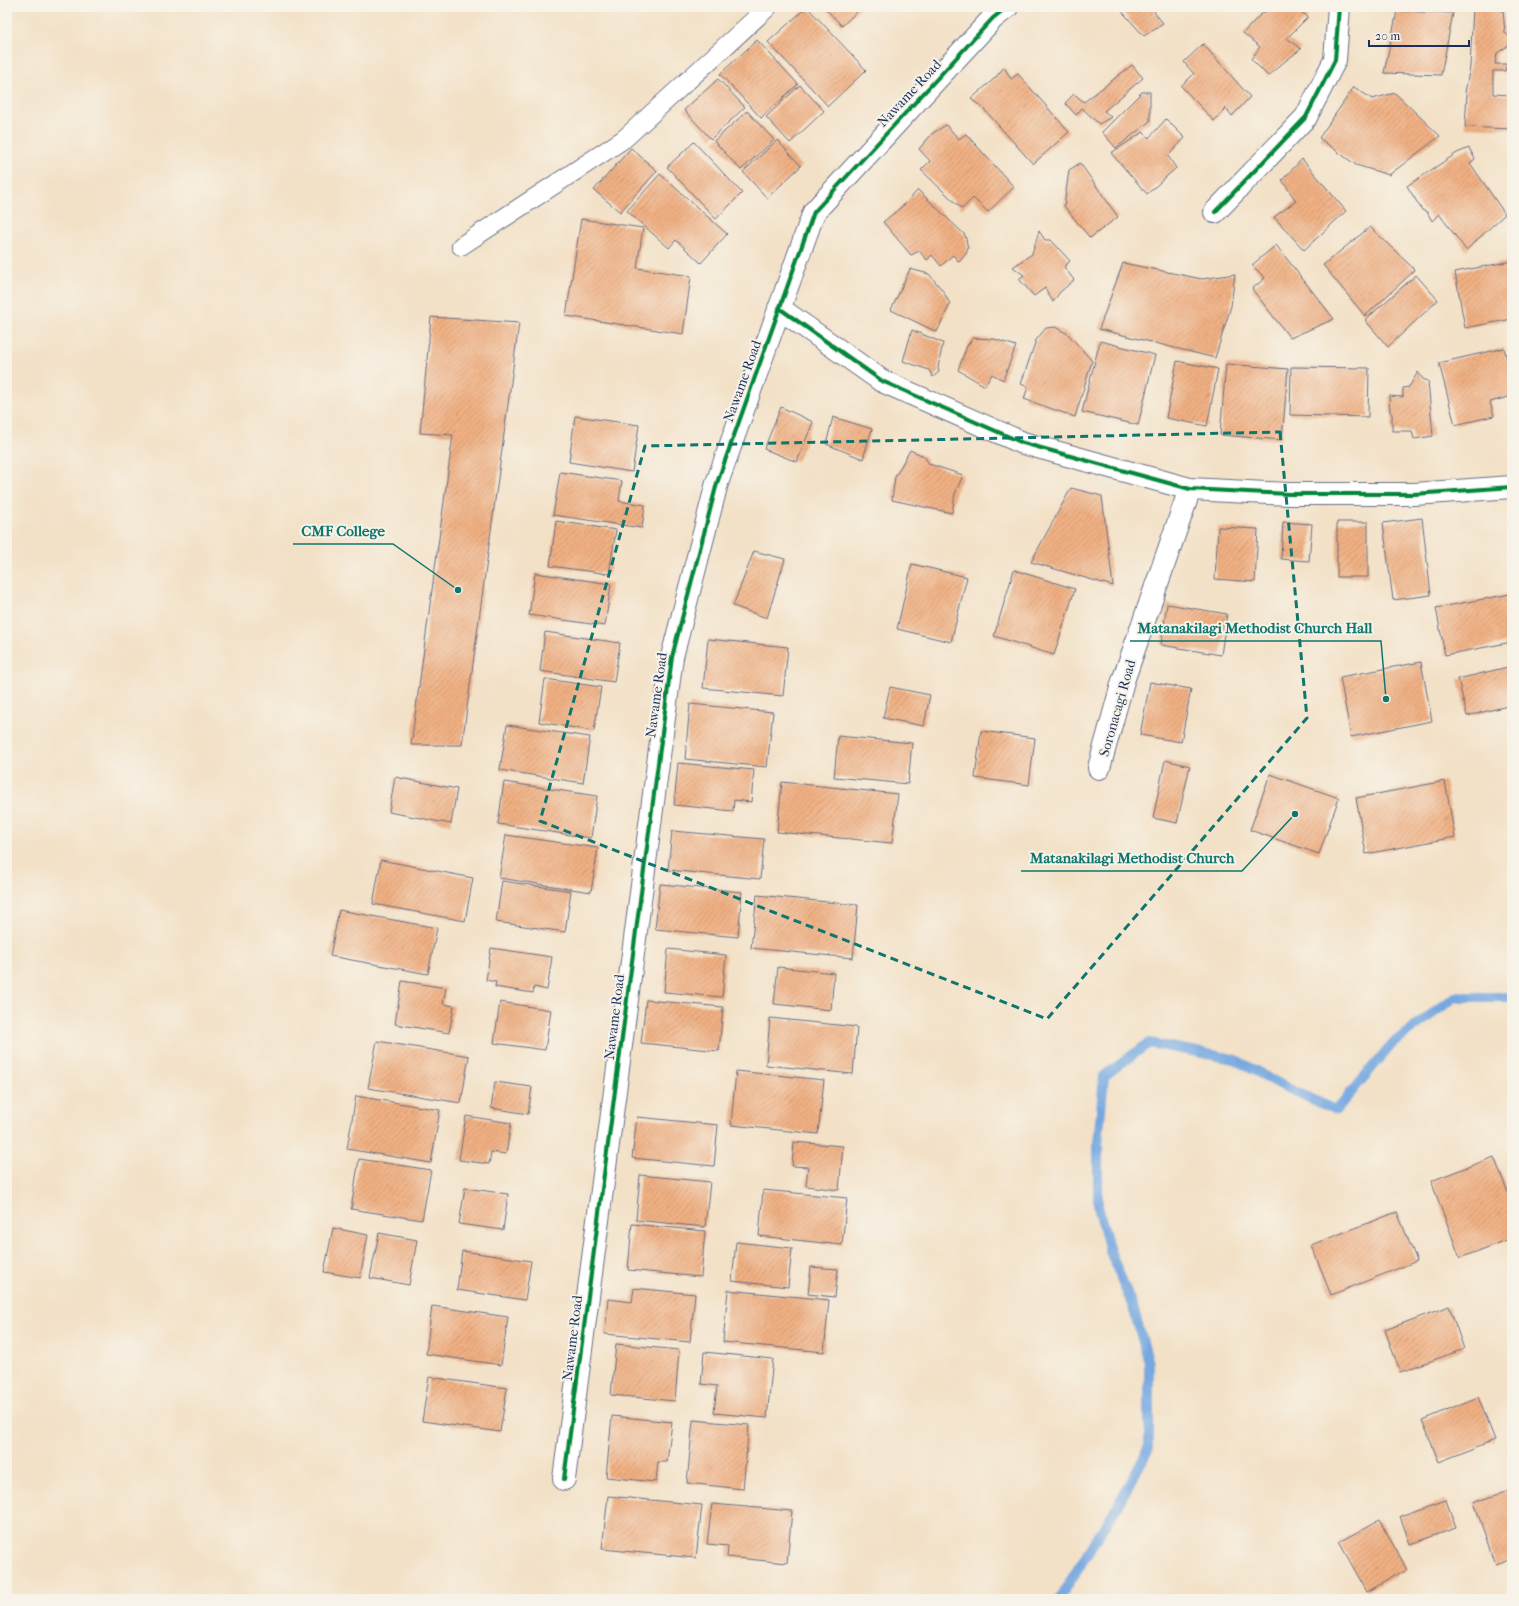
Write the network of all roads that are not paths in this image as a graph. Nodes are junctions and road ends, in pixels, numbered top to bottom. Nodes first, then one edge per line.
1 (768, 7) edge
2 (1339, 7) edge
3 (994, 11) edge
4 (1215, 212) dead end
5 (461, 246) dead end
6 (779, 308) junction
7 (1512, 487) edge
8 (1190, 489) junction
9 (1099, 768) dead end
10 (564, 1479) dead end

1 - 5 lane
2 - 4 street
3 - 6 street, Nawame Road
6 - 8 street
6 - 10 street, Nawame Road
7 - 8 street
8 - 9 street, Soronacagi Road

